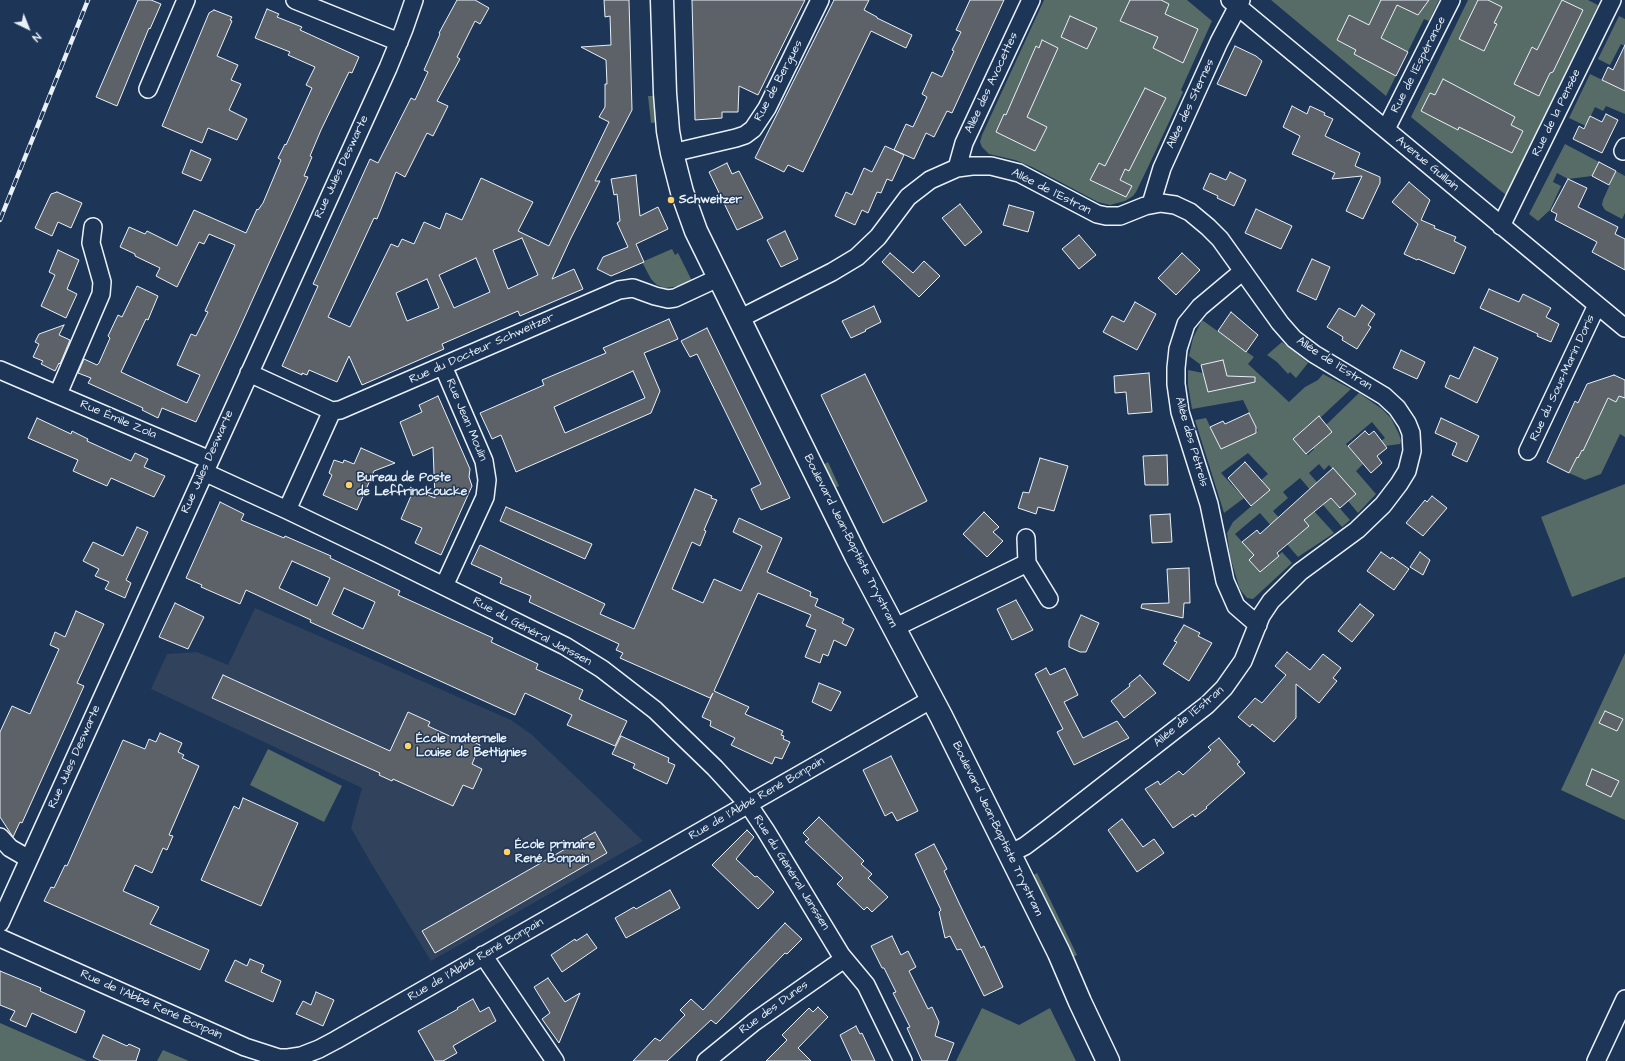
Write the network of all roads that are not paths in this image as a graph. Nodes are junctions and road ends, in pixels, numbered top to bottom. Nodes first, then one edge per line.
1 (186, 0) edge
2 (295, 0) edge
3 (414, 0) edge
4 (662, 0) edge
5 (820, 0) edge
6 (1030, 0) edge
7 (1451, 0) edge
8 (1612, 0) edge
9 (1618, 0) edge
10 (1236, 2) edge
11 (1625, 3) edge
12 (399, 42) junction
13 (148, 89) dead end
14 (1386, 129) junction
15 (672, 153) junction
16 (957, 168) junction
17 (1151, 204) junction
18 (1501, 226) junction
19 (93, 227) dead end
20 (1243, 270) junction
21 (718, 278) junction
22 (1597, 305) junction
23 (739, 319) junction
24 (1625, 328) edge
25 (443, 366) junction
26 (0, 370) edge
27 (249, 373) junction
28 (58, 394) junction
29 (332, 411) junction
30 (1528, 451) dead end
31 (207, 466) junction
32 (287, 510) junction
33 (1026, 538) dead end
34 (1027, 564) junction
35 (444, 586) junction
36 (1049, 599) dead end
37 (1258, 625) junction
38 (894, 628) junction
39 (932, 699) junction
40 (748, 804) junction
41 (0, 837) edge
42 (1010, 854) junction
43 (29, 859) junction
44 (0, 923) edge
45 (0, 938) edge
46 (483, 955) junction
47 (844, 959) junction
48 (1625, 999) edge
49 (555, 1061) edge
50 (706, 1061) edge
51 (903, 1061) edge
52 (1108, 1061) edge
53 (1596, 1061) edge

1 - 13 street
2 - 12 street
3 - 12 street, Rue Jules Deswarte
4 - 15 street, Boulevard Jean-Baptiste Trystram
5 - 15 street, Rue de Bergues
6 - 16 street, Allée des Avocettes
7 - 14 street, Rue de l'Espérance
8 - 18 street, Rue de la Pensée
9 - 11 street
10 - 14 street, Avenue Guillain
10 - 17 street, Allée des Sternes
12 - 27 street, Rue Jules Deswarte
14 - 18 street, Avenue Guillain
15 - 21 street, Boulevard Jean-Baptiste Trystram
16 - 17 street, Allée de l'Estran
16 - 23 street, Allée de l'Estran
17 - 20 street, Allée de l'Estran
18 - 22 street, Avenue Guillain
19 - 28 street
20 - 37 street, Allée des Pétrels
20 - 37 street, Allée de l'Estran
21 - 23 street, Boulevard Jean-Baptiste Trystram
21 - 25 street, Rue du Docteur Schweitzer
22 - 24 street, Avenue Guillain
22 - 30 street, Rue du Sous-Marin Doris
23 - 38 street, Boulevard Jean-Baptiste Trystram
25 - 29 street, Rue du Docteur Schweitzer
25 - 35 street, Rue Jean Moulin
26 - 28 street, Rue Émile Zola
27 - 29 street
27 - 31 street, Rue Jules Deswarte
28 - 31 street, Rue Émile Zola
29 - 32 street
31 - 32 street, Rue du Général Janssen
31 - 43 street, Rue Jules Deswarte
32 - 35 street, Rue du Général Janssen
33 - 34 street
34 - 36 street
34 - 38 street
35 - 40 street, Rue du Général Janssen
37 - 42 street, Allée de l'Estran
38 - 39 street, Boulevard Jean-Baptiste Trystram
39 - 40 street, Rue de l'Abbé René Bonpain
39 - 42 street, Boulevard Jean-Baptiste Trystram
40 - 46 street, Rue de l'Abbé René Bonpain
40 - 47 street, Rue du Général Janssen
41 - 43 street
42 - 52 street, Boulevard Jean-Baptiste Trystram
43 - 44 street, Rue Jules Deswarte
45 - 46 street, Rue de l'Abbé René Bonpain
46 - 49 street
47 - 50 street, Rue des Dunes
47 - 51 street, Rue du Général Janssen
48 - 53 street

